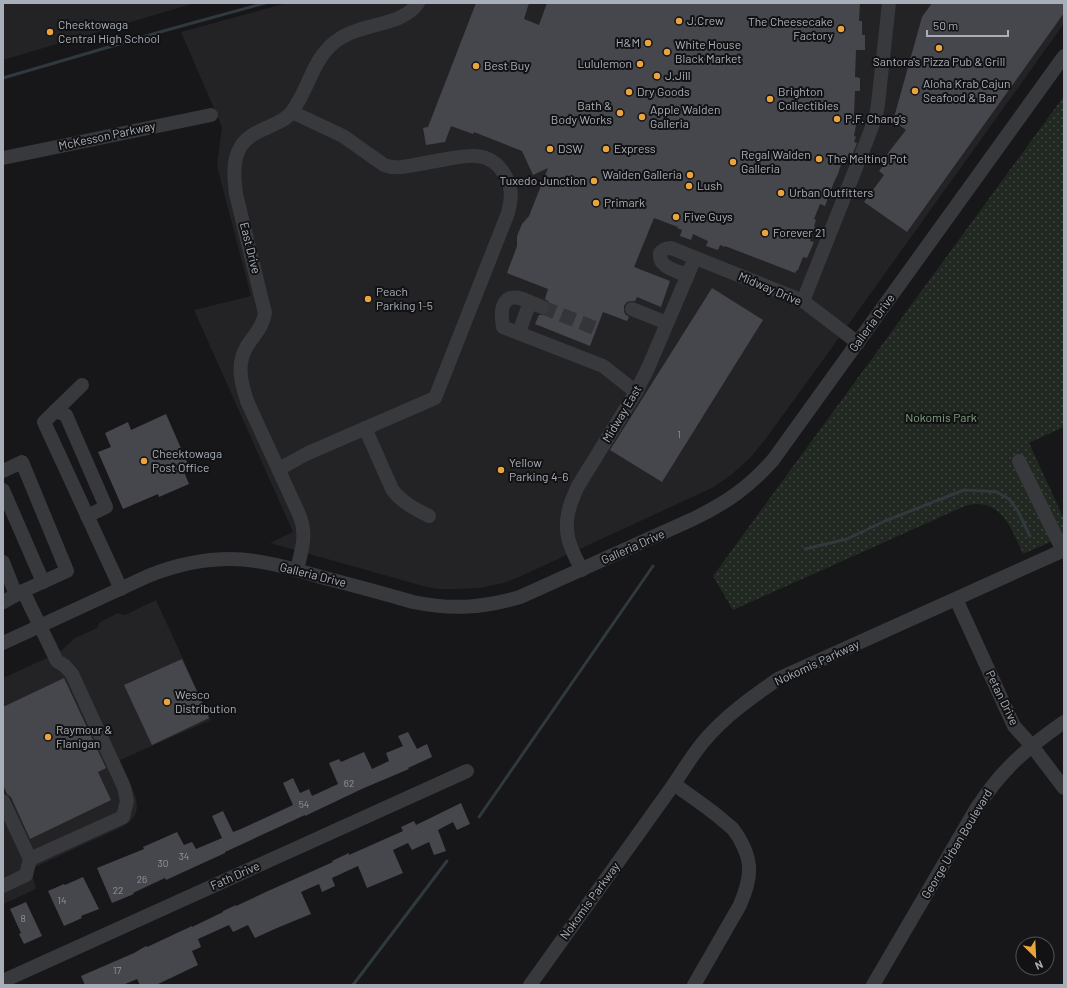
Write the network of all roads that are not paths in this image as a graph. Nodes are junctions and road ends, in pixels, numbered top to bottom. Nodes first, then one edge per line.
1 (418, 3) edge
2 (889, 3) edge
3 (1064, 56) edge
4 (292, 112) junction
5 (211, 115) dead end
6 (3, 158) edge
7 (695, 258) junction
8 (688, 275) junction
9 (803, 301) junction
10 (632, 309) dead end
11 (668, 323) junction
12 (519, 332) junction
13 (858, 343) junction
14 (82, 385) dead end
15 (636, 392) junction
16 (56, 411) junction
17 (365, 428) junction
18 (1019, 461) dead end
19 (279, 469) junction
20 (3, 470) edge
21 (3, 490) edge
22 (87, 516) junction
23 (429, 516) dead end
24 (1063, 550) edge
25 (3, 562) edge
26 (297, 570) junction
27 (582, 570) junction
28 (43, 582) junction
29 (121, 588) junction
30 (20, 593) junction
31 (956, 599) junction
32 (3, 602) edge
33 (40, 626) junction
34 (3, 643) edge
35 (1064, 722) edge
36 (1032, 746) junction
37 (467, 771) dead end
38 (674, 784) junction
39 (1064, 788) edge
40 (3, 801) edge
41 (30, 859) junction
42 (3, 886) edge
43 (3, 981) edge
44 (530, 985) edge
45 (694, 985) edge
46 (873, 985) edge

1 - 4 street, East Drive
2 - 9 street
3 - 13 street, Galleria Drive
4 - 17 street
4 - 19 street, East Drive
5 - 6 street, McKesson Parkway
7 - 8 street, Midway East
7 - 8 street, Midway Drive
7 - 9 street, Midway Drive
8 - 11 street, Midway East
9 - 13 street, Midway Drive
10 - 11 street
11 - 15 street, Midway East
12 - 12 street
12 - 15 street
13 - 27 street, Galleria Drive
14 - 16 street
15 - 27 street, Midway East
16 - 22 street
16 - 22 street
17 - 19 street
17 - 23 street
18 - 24 street
19 - 26 street, East Drive
20 - 28 street
21 - 28 street
22 - 29 street
24 - 31 street, Nokomis Parkway
25 - 30 street
26 - 27 street, Galleria Drive
26 - 29 street, Galleria Drive
28 - 30 street
29 - 33 street, Galleria Drive
30 - 32 street
30 - 33 street
31 - 36 street, Petan Drive
31 - 38 street, Nokomis Parkway
33 - 34 street, Galleria Drive
33 - 41 street
35 - 36 street, George Urban Boulevard
36 - 39 street, Petan Drive
36 - 46 street, George Urban Boulevard
37 - 43 street, Fath Drive
38 - 44 street, Nokomis Parkway
38 - 45 street
40 - 41 street
41 - 42 street

